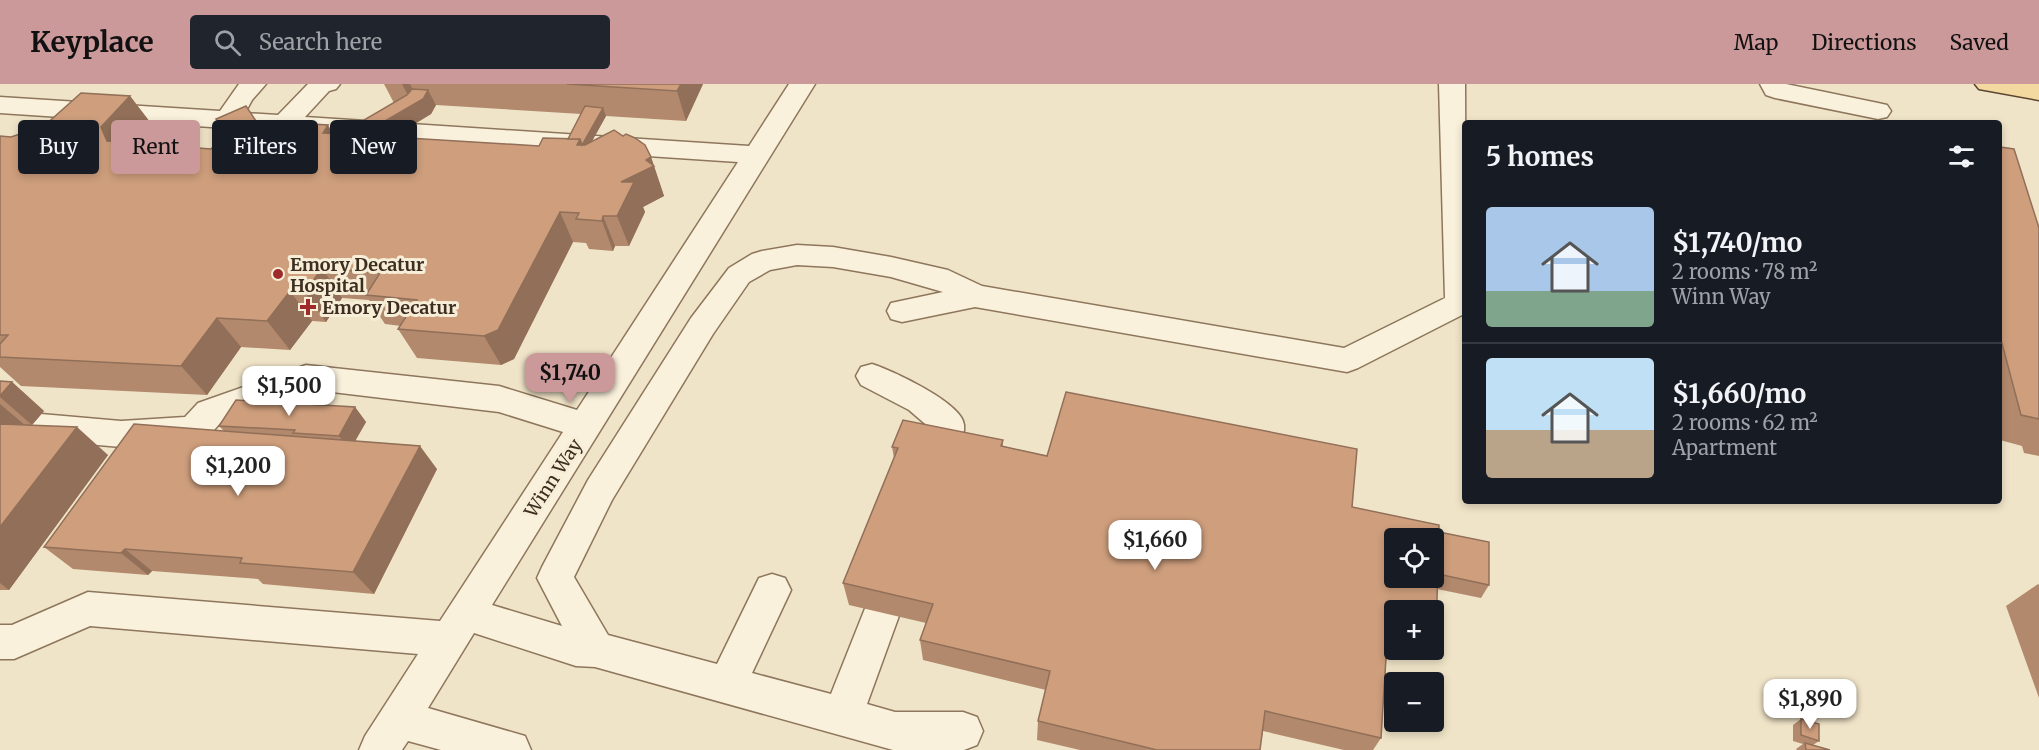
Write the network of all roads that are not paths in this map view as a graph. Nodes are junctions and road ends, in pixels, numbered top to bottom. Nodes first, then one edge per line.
1 (78, 84) edge
2 (253, 84) edge
3 (327, 84) edge
4 (334, 84) edge
5 (802, 84) edge
6 (1452, 84) edge
7 (1988, 84) edge
8 (1774, 87) edge
9 (2039, 92) edge
10 (0, 105) edge
11 (54, 110) junction
12 (1878, 111) dead end
13 (228, 120) joint
14 (288, 120) edge
15 (315, 120) edge
16 (318, 125) edge
17 (757, 155) junction
18 (1462, 268) edge
19 (975, 296) junction
20 (1462, 306) edge
21 (902, 311) dead end
22 (872, 376) dead end
23 (586, 426) junction
24 (41, 427) edge
25 (942, 451) edge
26 (772, 590) dead end
27 (881, 613) edge
28 (458, 626) junction
29 (0, 642) edge
30 (596, 649) junction
31 (727, 685) junction
32 (842, 717) junction
33 (963, 731) dead end
34 (389, 734) edge
35 (512, 750) edge

1 - 11 street
2 - 13 street
3 - 14 street
4 - 15 street
5 - 17 street, Winn Way
6 - 18 street
7 - 9 main road
8 - 12 street
10 - 11 street
11 - 13 street
16 - 17 street
17 - 23 street, Winn Way
19 - 20 street
19 - 21 street
19 - 30 street
22 - 25 street
23 - 24 street
23 - 28 street, Winn Way
26 - 31 street
27 - 32 street
28 - 29 street
28 - 30 street
28 - 34 street, Winn Way
30 - 31 street
31 - 32 street
32 - 33 street
34 - 35 street

